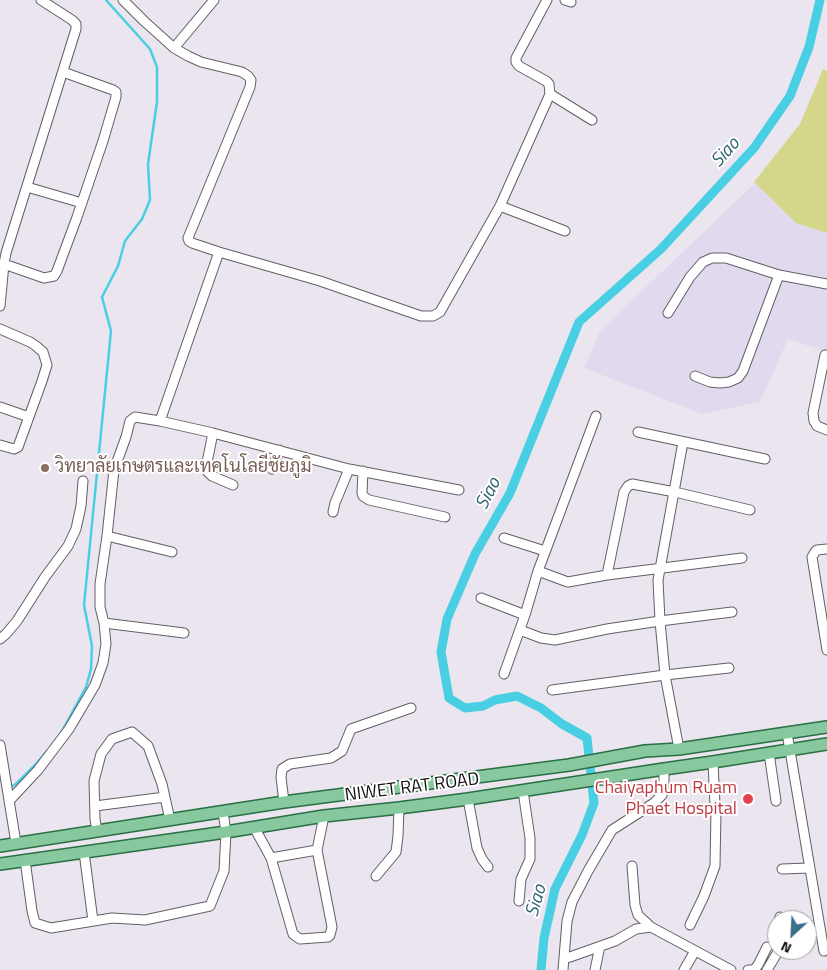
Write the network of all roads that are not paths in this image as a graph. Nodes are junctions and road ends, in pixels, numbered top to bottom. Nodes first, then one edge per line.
1 (40, 0) edge
2 (123, 0) edge
3 (214, 0) edge
4 (547, 0) edge
5 (174, 48) junction
6 (63, 72) junction
7 (550, 94) junction
8 (592, 120) dead end
9 (26, 187) junction
10 (82, 203) junction
11 (500, 206) junction
12 (565, 231) dead end
13 (0, 242) edge
14 (219, 252) junction
15 (6, 253) junction
16 (4, 264) junction
17 (779, 275) junction
18 (827, 284) edge
19 (0, 306) edge
20 (668, 313) dead end
21 (0, 328) edge
22 (825, 355) dead end
23 (695, 376) dead end
24 (0, 407) edge
25 (596, 416) dead end
26 (29, 417) junction
27 (160, 421) junction
28 (827, 430) edge
29 (638, 432) dead end
30 (213, 434) junction
31 (684, 442) junction
32 (0, 445) edge
33 (278, 450) junction
34 (765, 459) dead end
35 (272, 469) dead end
36 (349, 469) junction
37 (363, 471) junction
38 (83, 482) dead end
39 (233, 485) dead end
40 (459, 490) dead end
41 (675, 492) junction
42 (750, 510) dead end
43 (333, 512) dead end
44 (445, 517) dead end
45 (107, 536) junction
46 (504, 538) dead end
47 (827, 549) edge
48 (545, 551) junction
49 (172, 552) dead end
50 (742, 558) dead end
51 (660, 568) junction
52 (538, 571) junction
53 (608, 575) junction
54 (481, 598) dead end
55 (732, 612) dead end
56 (525, 615) junction
57 (824, 615) edge
58 (660, 621) junction
59 (104, 623) junction
60 (520, 630) junction
61 (184, 633) dead end
62 (0, 639) edge
63 (827, 650) edge
64 (728, 668) dead end
65 (504, 674) dead end
66 (665, 675) junction
67 (552, 690) dead end
68 (411, 708) dead end
69 (827, 727) edge
70 (787, 733) junction
71 (827, 744) edge
72 (0, 745) edge
73 (679, 749) junction
74 (790, 749) junction
75 (770, 753) junction
76 (713, 762) junction
77 (664, 769) junction
78 (523, 791) junction
79 (165, 797) junction
80 (468, 799) junction
81 (10, 800) junction
82 (776, 801) dead end
83 (284, 802) junction
84 (95, 806) junction
85 (399, 808) junction
86 (223, 812) junction
87 (324, 816) junction
88 (170, 820) junction
89 (254, 827) junction
90 (98, 831) junction
91 (226, 832) junction
92 (16, 843) junction
93 (0, 846) edge
94 (318, 850) junction
95 (84, 852) junction
96 (271, 858) junction
97 (25, 860) junction
98 (0, 864) edge
99 (632, 866) dead end
100 (488, 868) dead end
101 (809, 868) junction
102 (782, 870) dead end
103 (376, 876) dead end
104 (519, 901) dead end
105 (93, 921) junction
106 (690, 925) dead end
107 (651, 927) junction
108 (817, 932) edge
109 (820, 932) junction
110 (600, 946) junction
111 (767, 947) dead end
112 (695, 951) junction
113 (824, 951) dead end
114 (564, 958) junction
115 (563, 970) edge
116 (595, 970) edge
117 (684, 970) edge
118 (731, 970) edge
119 (748, 970) edge

1 - 6 street
2 - 5 street
3 - 5 street
4 - 7 street
5 - 14 street
6 - 9 street
6 - 10 street
7 - 8 street
7 - 11 street
9 - 10 street
9 - 15 street
10 - 16 street
11 - 12 street
11 - 14 street
13 - 15 street
14 - 27 street
15 - 16 street
16 - 19 street
17 - 18 street
17 - 20 street
17 - 23 street
21 - 26 street
22 - 28 street
24 - 26 street
25 - 48 street
26 - 32 street
27 - 30 street
27 - 45 street
29 - 31 street
30 - 33 street
30 - 39 street
31 - 34 street
31 - 41 street
33 - 35 street
33 - 36 street
36 - 37 street
36 - 43 street
37 - 40 street
37 - 44 street
38 - 62 street
41 - 42 street
41 - 51 street
41 - 53 street
45 - 49 street
45 - 59 street
46 - 48 street
47 - 57 street
48 - 52 street
50 - 51 street
51 - 53 street
51 - 58 street
52 - 53 street
52 - 56 street
54 - 56 street
55 - 58 street
56 - 60 street
57 - 63 street
58 - 60 street
58 - 66 street
59 - 61 street
59 - 81 street
60 - 65 street
64 - 66 street
66 - 67 street
66 - 73 street
68 - 83 street
69 - 70 main road, NIWET RAT ROAD
70 - 73 main road, NIWET RAT ROAD
70 - 74 street
71 - 74 main road, NIWET RAT ROAD
72 - 81 street
73 - 83 main road, NIWET RAT ROAD
74 - 75 main road, NIWET RAT ROAD
74 - 101 street
75 - 76 main road, NIWET RAT ROAD
75 - 82 street
76 - 77 main road, NIWET RAT ROAD
76 - 106 street
77 - 78 main road, NIWET RAT ROAD
77 - 114 street
78 - 80 main road, NIWET RAT ROAD
78 - 104 street
79 - 84 street
79 - 84 street
79 - 88 street
80 - 85 main road, NIWET RAT ROAD
80 - 100 street
81 - 92 street
83 - 86 main road, NIWET RAT ROAD
84 - 90 street
85 - 87 main road, NIWET RAT ROAD
85 - 103 street
86 - 88 main road, NIWET RAT ROAD
86 - 91 street
87 - 89 main road, NIWET RAT ROAD
87 - 94 street
88 - 90 main road, NIWET RAT ROAD
89 - 91 main road, NIWET RAT ROAD
89 - 96 street
90 - 92 main road, NIWET RAT ROAD
91 - 95 main road, NIWET RAT ROAD
91 - 105 street
92 - 93 main road, NIWET RAT ROAD
94 - 96 street
94 - 96 street
95 - 97 main road, NIWET RAT ROAD
95 - 105 street
97 - 98 main road, NIWET RAT ROAD
97 - 105 street
99 - 107 street
101 - 102 street
101 - 109 street
107 - 110 street
107 - 112 street
108 - 109 street
109 - 113 street
110 - 114 street
110 - 116 street
111 - 119 street
112 - 117 street
112 - 118 street
114 - 115 street

